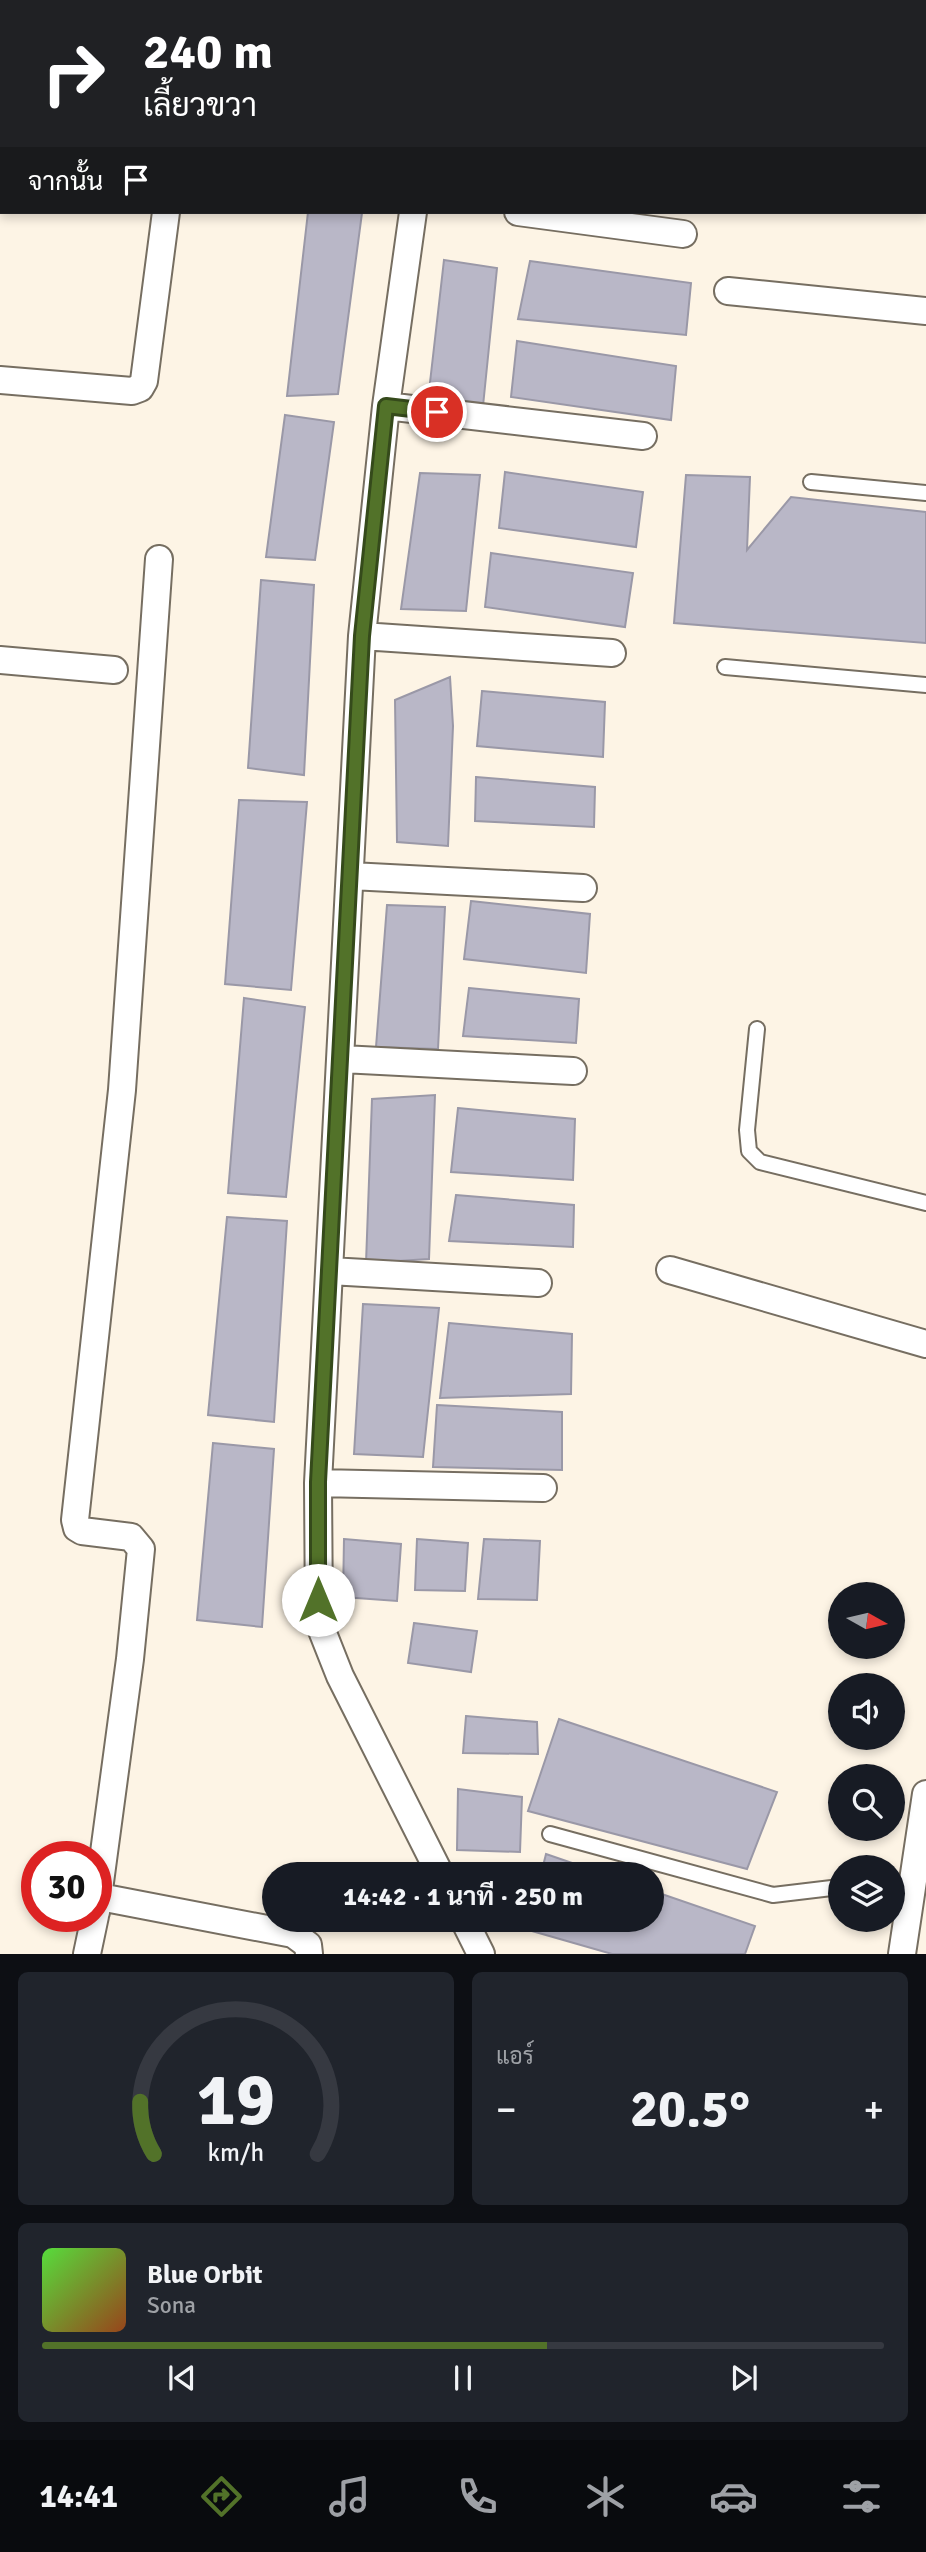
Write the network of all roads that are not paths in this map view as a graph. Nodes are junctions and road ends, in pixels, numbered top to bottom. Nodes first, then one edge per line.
1 (166, 214) edge
2 (413, 214) edge
3 (533, 214) edge
4 (683, 234) dead end
5 (728, 291) dead end
6 (926, 312) edge
7 (0, 380) edge
8 (386, 406) junction
9 (643, 436) dead end
10 (811, 482) dead end
11 (926, 493) edge
12 (159, 558) dead end
13 (362, 636) junction
14 (612, 653) dead end
15 (0, 660) edge
16 (725, 667) dead end
17 (114, 670) dead end
18 (926, 685) edge
19 (351, 876) junction
20 (583, 888) dead end
21 (757, 1029) dead end
22 (342, 1059) junction
23 (573, 1071) dead end
24 (926, 1203) edge
25 (670, 1270) dead end
26 (330, 1271) junction
27 (538, 1283) dead end
28 (926, 1344) edge
29 (318, 1482) junction
30 (543, 1488) dead end
31 (926, 1794) edge
32 (550, 1834) dead end
33 (106, 1841) edge
34 (434, 1862) edge
35 (905, 1881) edge
36 (828, 1888) edge
37 (112, 1910) edge
38 (92, 1932) edge
39 (470, 1932) edge
40 (902, 1932) edge
41 (87, 1954) edge
42 (309, 1954) edge
43 (481, 1954) edge
44 (902, 1954) edge

1 - 7 street
2 - 8 street
3 - 4 street
5 - 6 street
8 - 9 street
8 - 13 street
10 - 11 lane
12 - 33 street
13 - 14 street
13 - 19 street
15 - 17 street
16 - 18 lane
19 - 20 street
19 - 22 street
21 - 24 lane
22 - 23 street
22 - 26 street
25 - 28 street
26 - 27 street
26 - 29 street
29 - 30 street
29 - 34 street
31 - 35 street
32 - 36 lane
37 - 42 street
38 - 41 street
39 - 43 street
40 - 44 street

